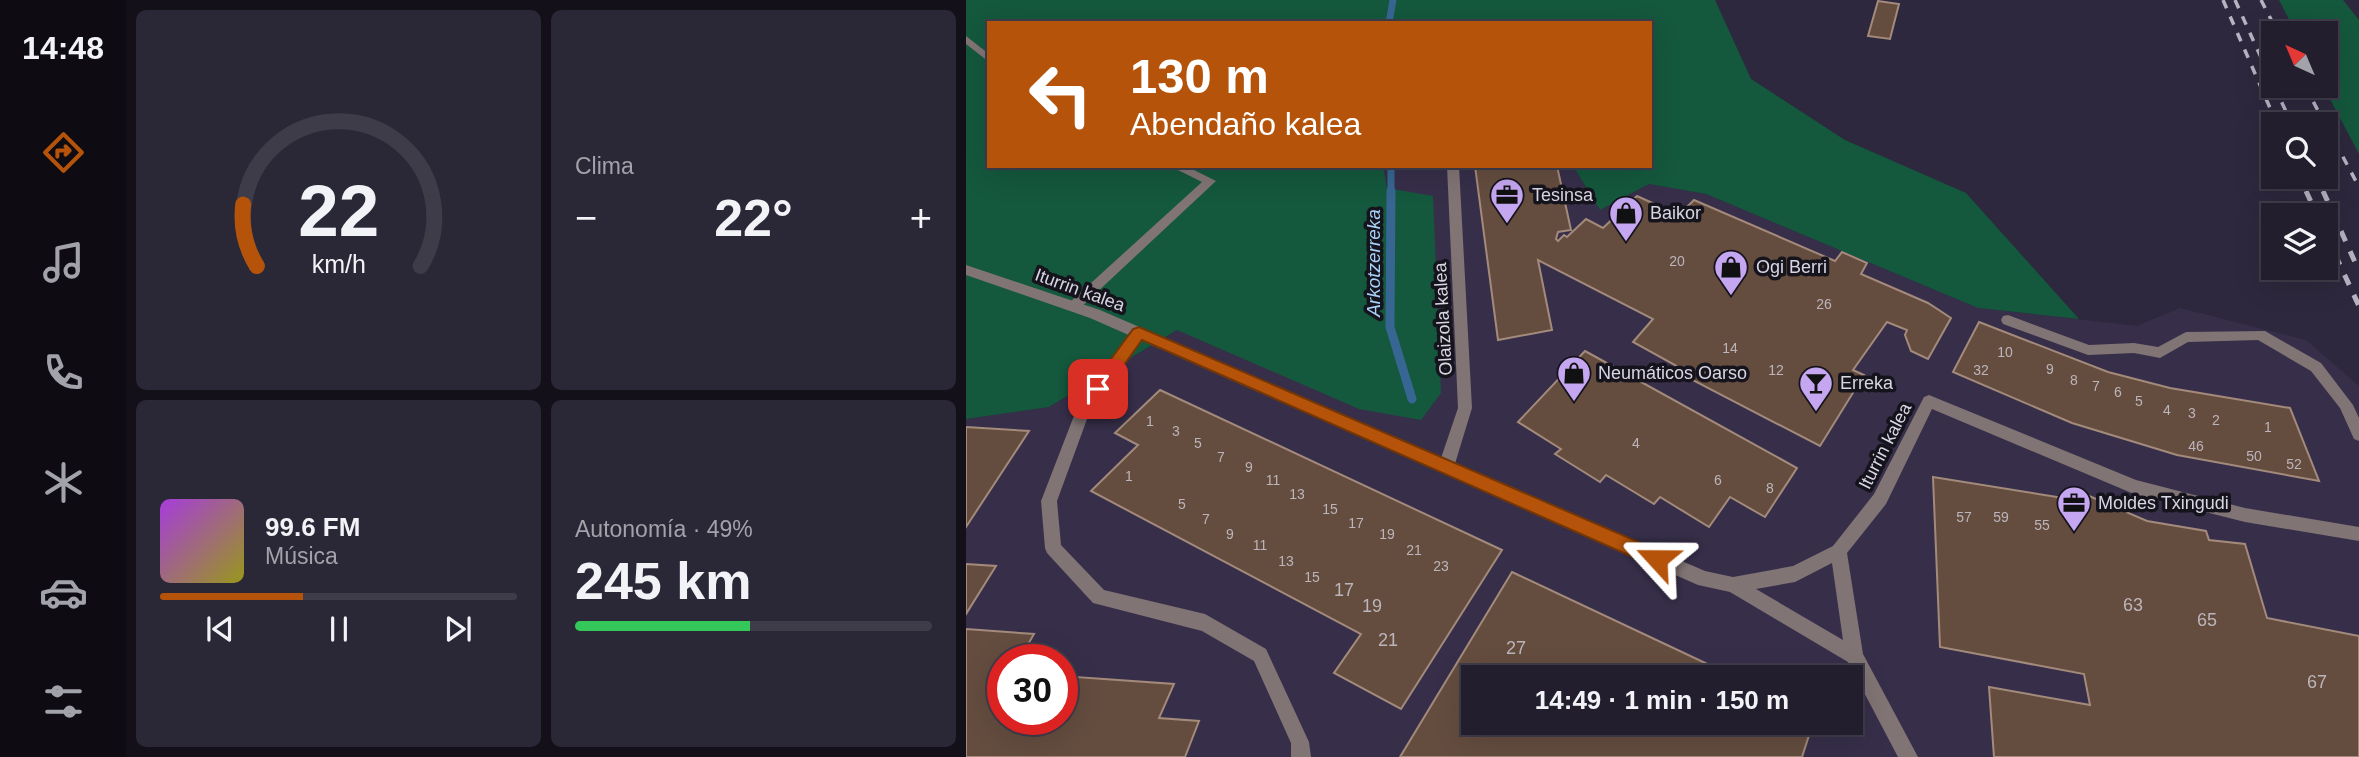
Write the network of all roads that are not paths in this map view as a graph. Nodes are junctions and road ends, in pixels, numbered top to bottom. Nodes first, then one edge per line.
1 (966, 39) edge
2 (987, 57) edge
3 (1180, 168) edge
4 (1453, 168) edge
5 (966, 270) edge
6 (1073, 306) junction
7 (2008, 320) dead end
8 (1139, 333) junction
9 (2359, 435) edge
10 (1446, 467) junction
11 (2359, 534) edge
12 (1839, 551) junction
13 (1733, 585) junction
14 (1854, 656) junction
15 (1301, 757) edge
16 (1908, 757) edge

1 - 2 street
3 - 6 street
4 - 10 street, Olaizola kalea
5 - 6 street, Iturrin kalea
6 - 8 street, Iturrin kalea
7 - 9 street
8 - 10 street, Iturrin kalea
8 - 15 street
10 - 13 street, Iturrin kalea
11 - 12 street, Iturrin kalea
12 - 13 street, Iturrin kalea
12 - 14 street
13 - 14 street
14 - 16 street

